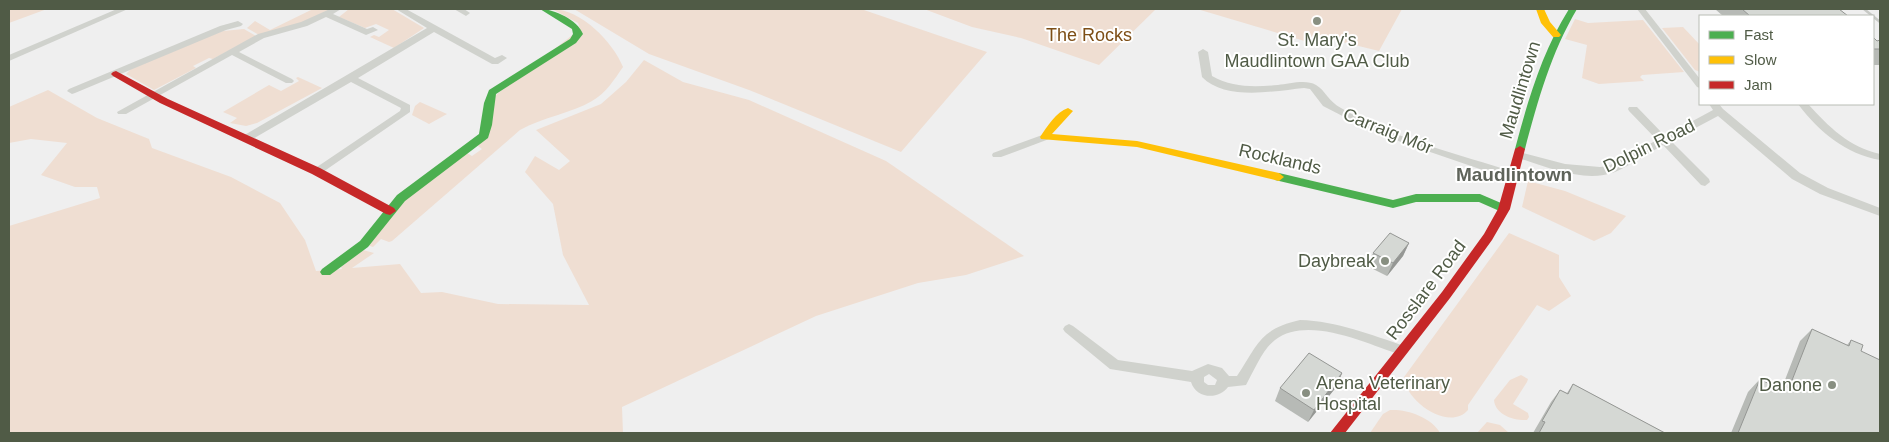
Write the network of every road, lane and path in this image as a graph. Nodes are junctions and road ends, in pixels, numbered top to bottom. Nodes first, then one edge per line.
1 (124, 9) edge
2 (336, 9) edge
3 (400, 9) edge
4 (544, 9) edge
5 (1540, 9) edge
6 (1573, 9) edge
7 (1641, 9) edge
8 (326, 14) junction
9 (1566, 20) junction
10 (238, 24) dead end
11 (434, 28) junction
12 (373, 30) dead end
13 (1556, 35) junction
14 (233, 52) junction
15 (1203, 52) dead end
16 (9, 58) edge
17 (502, 58) dead end
18 (116, 74) junction
19 (351, 78) junction
20 (1699, 81) edge
21 (274, 85) dead end
22 (72, 91) dead end
23 (153, 95) junction
24 (1804, 105) edge
25 (1717, 108) edge
26 (1633, 109) dead end
27 (1068, 111) dead end
28 (122, 112) dead end
29 (1045, 137) junction
30 (247, 138) junction
31 (1664, 140) junction
32 (997, 155) dead end
33 (1519, 155) junction
34 (1880, 156) edge
35 (316, 171) junction
36 (1513, 176) junction
37 (1705, 182) dead end
38 (1504, 209) junction
39 (390, 211) junction
40 (1880, 212) edge
41 (334, 271) dead end
42 (1068, 329) dead end
43 (1401, 350) junction
44 (1337, 433) edge

1 - 16 street
2 - 8 street
3 - 11 street
4 - 39 street
5 - 9 street
5 - 13 street
6 - 9 street, Maudlintown
7 - 20 street
8 - 12 street
8 - 14 street
9 - 13 street, Maudlintown
10 - 18 street
11 - 17 street
11 - 19 street
13 - 33 street, Maudlintown
14 - 21 street
14 - 23 street
15 - 36 street, Carraig Mór
18 - 22 street
18 - 23 street
19 - 30 street
19 - 35 street
23 - 28 street
23 - 30 street
24 - 34 street
25 - 31 street, Dolpin Road
25 - 40 street
26 - 31 street
27 - 29 street
29 - 32 street, Rocklands
29 - 38 street, Rocklands
30 - 35 street
31 - 33 street, Dolpin Road
31 - 37 street
33 - 36 street, Rosslare Road
35 - 39 street
36 - 38 street, Rosslare Road
38 - 43 street, Rosslare Road
39 - 41 street
42 - 43 street
43 - 44 street, Rosslare Road

